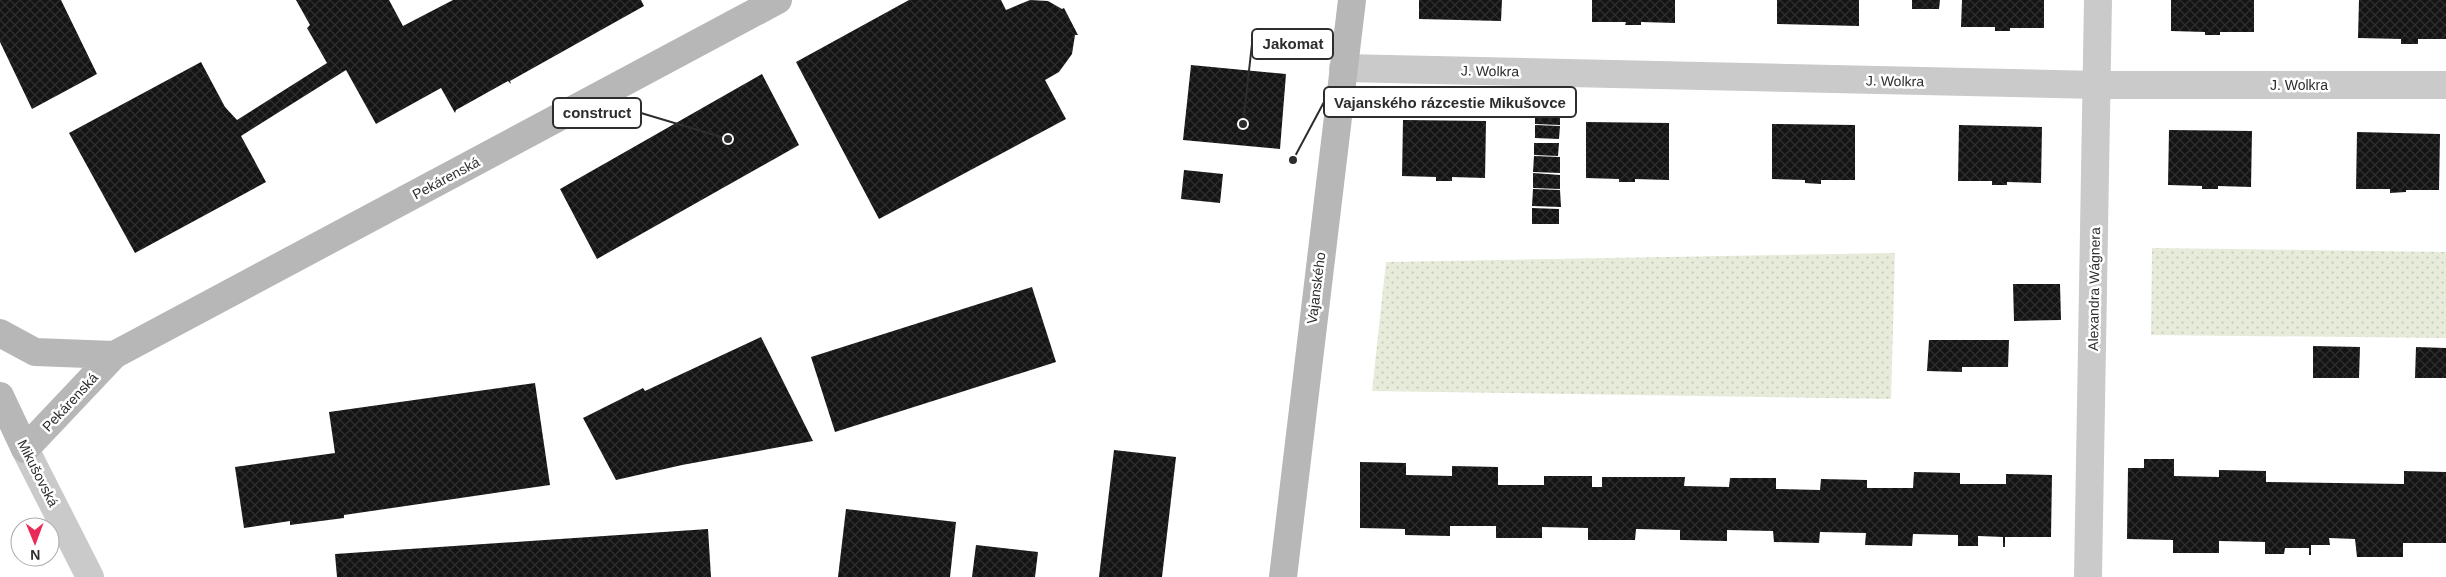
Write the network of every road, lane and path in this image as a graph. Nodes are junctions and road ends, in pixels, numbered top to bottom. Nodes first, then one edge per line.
1 (778, 0) edge
2 (1352, 0) edge
3 (2098, 0) edge
4 (1343, 68) junction
5 (2098, 85) junction
6 (2446, 85) edge
7 (0, 333) edge
8 (114, 355) junction
9 (0, 396) edge
10 (26, 449) junction
11 (90, 577) edge
12 (1283, 577) edge
13 (2088, 577) edge

1 - 8 street, Pekárenská
2 - 4 street, Vajanského
3 - 5 street, Alexandra Wágnera
4 - 5 street, J. Wolkra
4 - 12 street, Vajanského
5 - 6 street, J. Wolkra
5 - 13 street, Alexandra Wágnera
7 - 8 street, Pekárenská
8 - 10 street, Pekárenská
9 - 10 street, Mikušovská
10 - 11 street, Mikušovská

